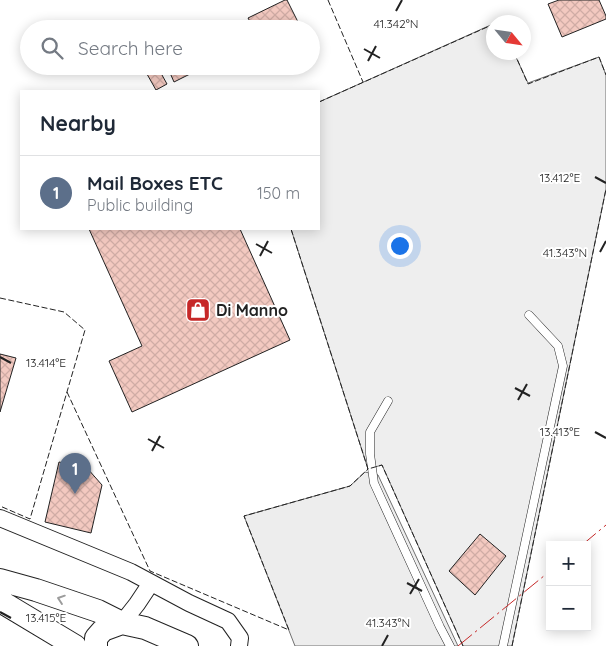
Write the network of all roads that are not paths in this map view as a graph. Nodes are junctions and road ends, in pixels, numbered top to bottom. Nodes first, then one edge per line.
1 (529, 315) dead end
2 (388, 401) dead end
3 (0, 518) edge
4 (0, 580) edge
5 (151, 583) junction
6 (0, 601) edge
7 (122, 623) junction
8 (40, 626) junction
9 (56, 646) edge
10 (75, 646) edge
11 (96, 646) edge
12 (187, 646) edge
13 (239, 646) edge
14 (450, 646) edge
15 (502, 646) edge

1 - 15 lane
2 - 14 lane
3 - 5 street
7 -> 4 main road
5 - 7 street
5 - 13 street
6 - 8 main road
7 - 11 main road
7 - 12 main road
8 - 9 main road
8 - 10 main road

